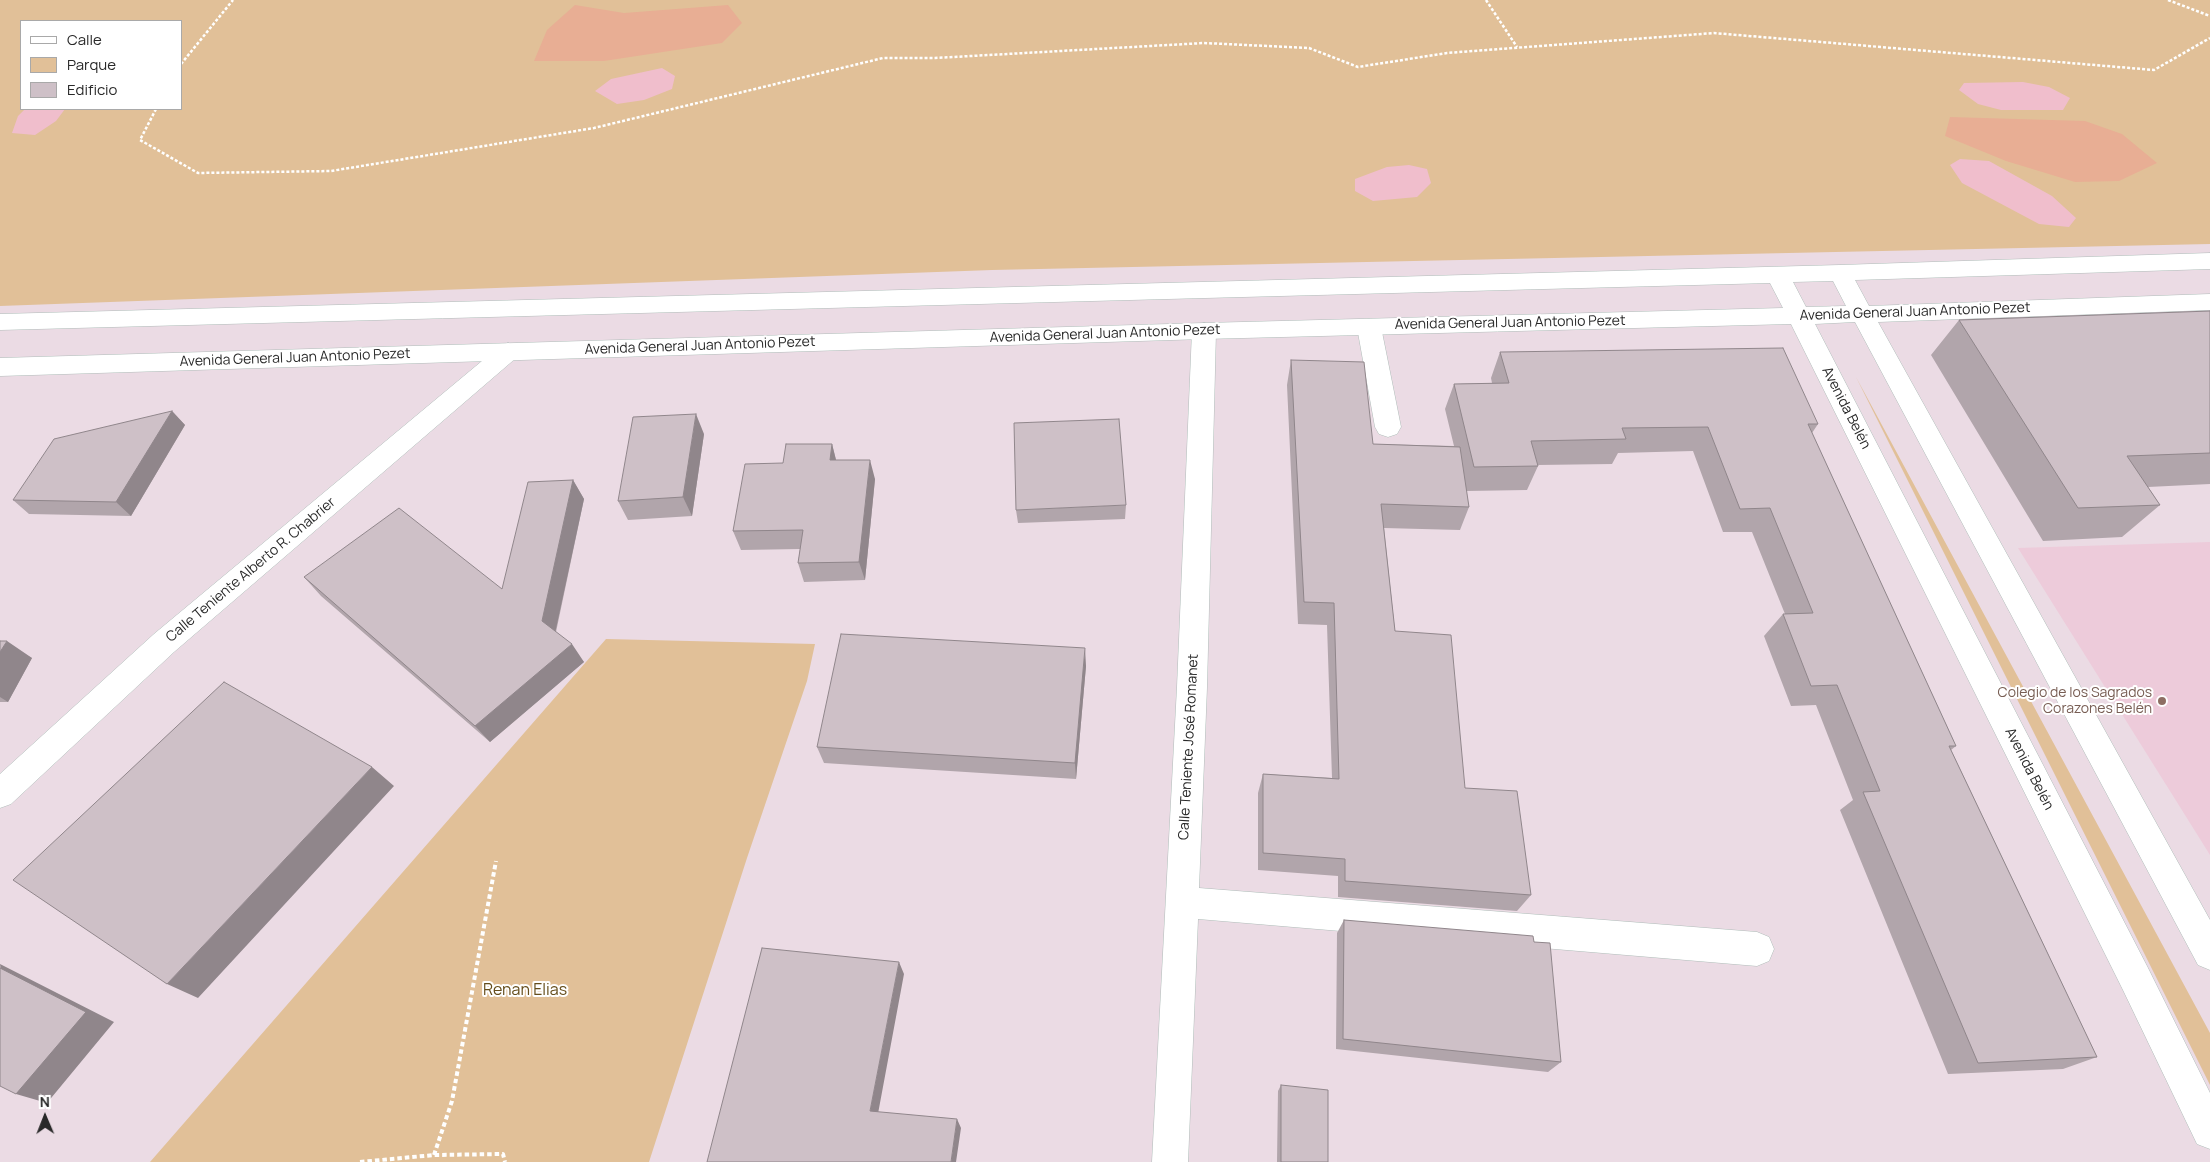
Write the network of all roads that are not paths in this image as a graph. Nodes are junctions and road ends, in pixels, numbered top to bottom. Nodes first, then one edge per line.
1 (2210, 261) edge
2 (1840, 274) junction
3 (1778, 275) junction
4 (2210, 302) edge
5 (1862, 314) junction
6 (1800, 316) junction
7 (0, 322) edge
8 (1369, 327) junction
9 (1204, 331) junction
10 (508, 352) junction
11 (0, 367) edge
12 (1388, 427) dead end
13 (0, 794) edge
14 (1181, 902) junction
15 (1757, 949) dead end
16 (2210, 954) edge
17 (2210, 1131) edge
18 (1170, 1162) edge

1 - 2 street
2 - 3 street
2 - 5 street
3 - 6 street, Avenida Belén
3 - 7 street
4 - 5 street, Avenida General Juan Antonio Pezet
5 - 6 street, Avenida General Juan Antonio Pezet
5 - 16 street
6 - 8 street, Avenida General Juan Antonio Pezet
6 - 17 street, Avenida Belén
8 - 9 street, Avenida General Juan Antonio Pezet
8 - 12 street
9 - 10 street, Avenida General Juan Antonio Pezet
9 - 14 street, Calle Teniente José Romanet
10 - 11 street, Avenida General Juan Antonio Pezet
10 - 13 street, Calle Teniente Alberto R. Chabrier
14 - 15 street
14 - 18 street, Calle Teniente José Romanet

